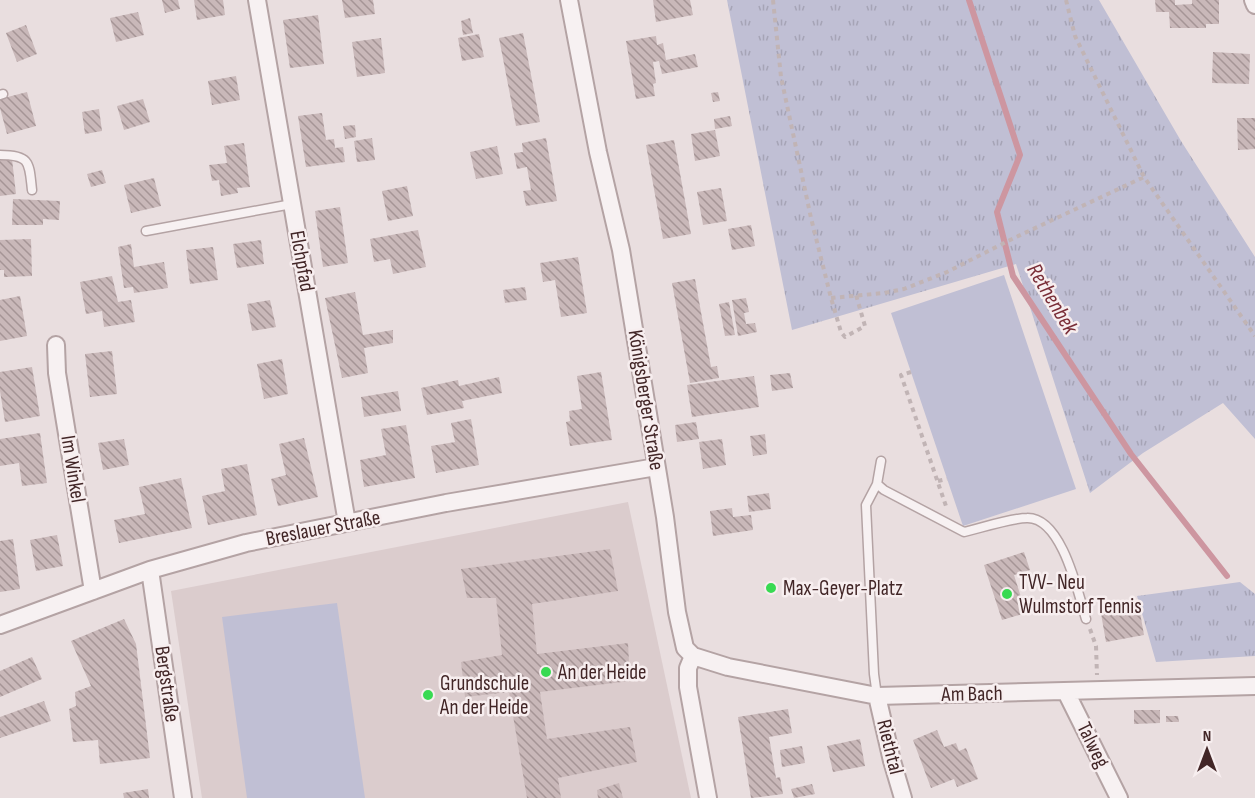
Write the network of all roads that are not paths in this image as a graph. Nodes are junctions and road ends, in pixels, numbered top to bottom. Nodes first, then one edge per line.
1 (257, 0) edge
2 (569, 0) edge
3 (1253, 0) edge
4 (1255, 5) edge
5 (0, 156) edge
6 (32, 190) dead end
7 (292, 204) junction
8 (146, 231) dead end
9 (56, 345) dead end
10 (881, 461) dead end
11 (656, 467) junction
12 (877, 484) junction
13 (347, 523) junction
14 (150, 570) junction
15 (93, 591) junction
16 (1086, 619) dead end
17 (0, 626) edge
18 (693, 656) junction
19 (1255, 686) edge
20 (1066, 692) junction
21 (877, 696) junction
22 (183, 798) edge
23 (708, 798) edge
24 (903, 798) edge
25 (1119, 798) edge

1 - 7 street, Elchpfad
2 - 11 street, Königsberger Straße
3 - 4 street
5 - 6 lane
7 - 8 lane
7 - 13 street, Elchpfad
9 - 15 street, Im Winkel
10 - 12 lane
11 - 13 street, Breslauer Straße
11 - 18 street, Königsberger Straße
12 - 16 lane
12 - 21 lane
13 - 14 street, Breslauer Straße
14 - 15 street, Breslauer Straße
14 - 22 street, Bergstraße
15 - 17 street, Breslauer Straße
18 - 21 street, Am Bach
18 - 23 street
19 - 20 street, Am Bach
20 - 21 street, Am Bach
20 - 25 street, Talweg
21 - 24 street, Riethtal

